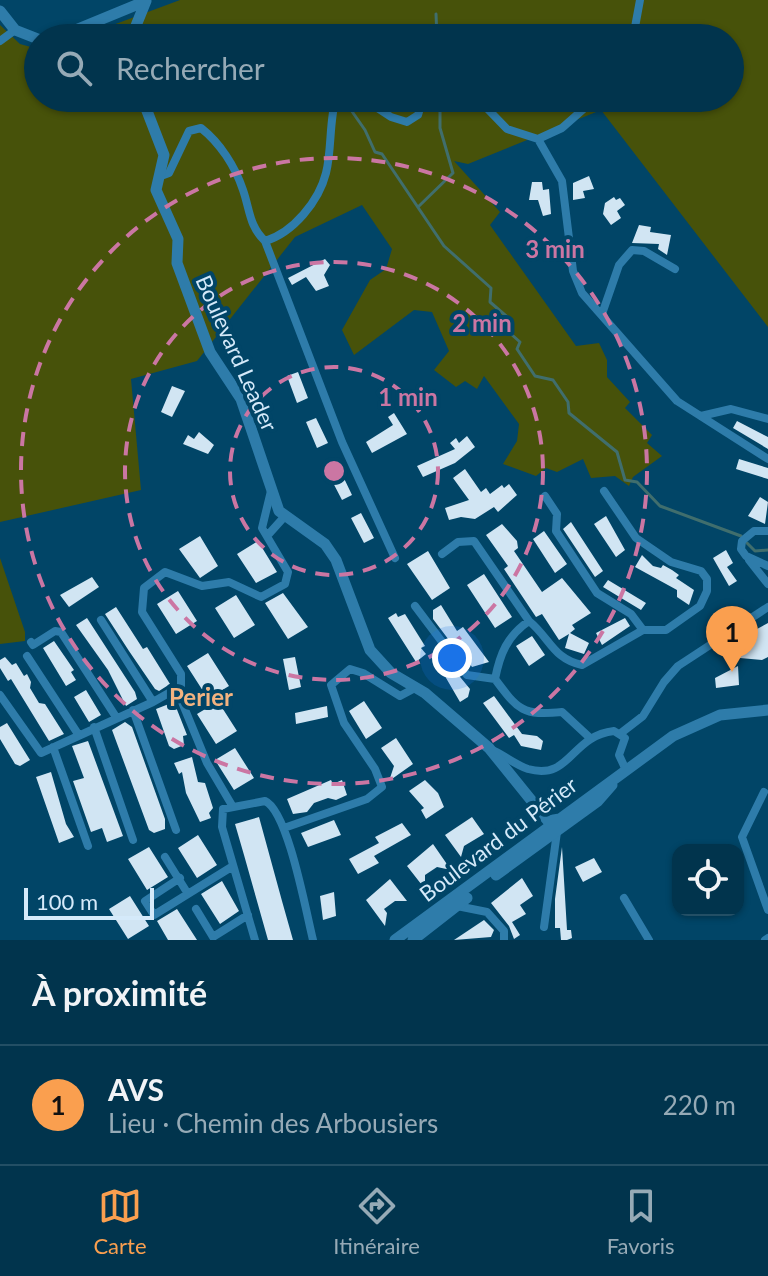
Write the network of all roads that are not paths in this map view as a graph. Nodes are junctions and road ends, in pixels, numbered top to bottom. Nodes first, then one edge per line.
1 (147, 0) edge
2 (640, 0) edge
3 (0, 11) edge
4 (90, 24) edge
5 (137, 24) edge
6 (636, 24) edge
7 (15, 30) junction
8 (24, 34) edge
9 (0, 41) edge
10 (147, 112) edge
11 (334, 112) edge
12 (383, 112) edge
13 (419, 112) edge
14 (491, 112) edge
15 (580, 112) edge
16 (538, 139) junction
17 (161, 176) junction
18 (265, 241) junction
19 (675, 269) dead end
20 (602, 314) junction
21 (701, 416) junction
22 (768, 419) edge
23 (768, 459) edge
24 (271, 489) junction
25 (604, 491) dead end
26 (545, 496) dead end
27 (285, 516) junction
28 (768, 531) edge
29 (267, 536) junction
30 (442, 554) dead end
31 (746, 556) junction
32 (395, 558) dead end
33 (768, 566) edge
34 (768, 584) edge
35 (415, 606) dead end
36 (768, 607) edge
37 (101, 620) dead end
38 (529, 621) junction
39 (643, 630) junction
40 (31, 642) dead end
41 (27, 656) dead end
42 (495, 679) junction
43 (415, 688) junction
44 (177, 690) junction
45 (0, 695) edge
46 (153, 702) junction
47 (133, 710) junction
48 (768, 710) edge
49 (116, 717) junction
50 (94, 727) junction
51 (621, 733) junction
52 (78, 734) junction
53 (589, 737) junction
54 (53, 747) junction
55 (489, 748) junction
56 (626, 770) junction
57 (764, 792) dead end
58 (233, 807) junction
59 (539, 812) junction
60 (556, 827) junction
61 (284, 828) junction
62 (176, 830) dead end
63 (542, 831) junction
64 (133, 840) dead end
65 (88, 846) dead end
66 (165, 857) dead end
67 (233, 866) junction
68 (180, 878) junction
69 (188, 894) junction
70 (624, 898) dead end
71 (767, 904) edge
72 (457, 906) junction
73 (196, 909) dead end
74 (248, 915) junction
75 (544, 927) dead end
76 (255, 940) edge
77 (313, 940) edge
78 (395, 940) edge
79 (413, 940) edge
80 (504, 940) edge
81 (649, 940) edge

1 - 4 street
1 - 5 street
2 - 6 street
3 - 7 street
7 - 8 street
7 - 9 street
10 - 17 street, Boulevard Leader
11 - 18 street
12 - 13 street
14 - 16 street
15 - 16 street
16 - 20 street
17 - 18 street
17 - 24 street, Boulevard Leader
18 - 32 street
19 - 20 street
20 - 21 street
21 - 22 street
21 - 23 street
24 - 27 street, Boulevard Leader
24 - 29 street
25 - 39 street
26 - 39 street
27 - 29 street
27 - 43 street, Boulevard Leader
28 - 31 street
29 - 44 street
30 - 38 street
31 - 33 street
31 - 34 street
35 - 42 street
36 - 51 street
37 - 46 street
38 - 39 street
38 - 42 street
40 - 49 street
41 - 52 street
42 - 53 street
43 - 55 street, Boulevard Leader
43 - 61 street
44 - 46 street
44 - 58 street
45 - 54 street
46 - 47 street
47 - 49 street
47 - 62 street
48 - 56 street, Boulevard du Périer
49 - 50 street
50 - 52 street
50 - 64 street
51 - 53 street
51 - 56 street
52 - 54 street
53 - 55 street
54 - 65 street
55 - 59 street, Boulevard Leader
56 - 60 street, Boulevard du Périer
56 - 60 street, Boulevard du Périer
57 - 71 street
58 - 61 street
58 - 67 street
59 - 60 street
59 - 63 street
60 - 63 street, Boulevard du Périer
60 - 72 street, Boulevard du Périer
60 - 75 street
61 - 77 street
63 - 78 street, Boulevard du Périer
66 - 68 street
67 - 69 street
67 - 74 street
68 - 69 street
68 - 69 street
70 - 81 street
72 - 79 street, Boulevard du Périer
72 - 80 street
73 - 74 street
74 - 76 street

